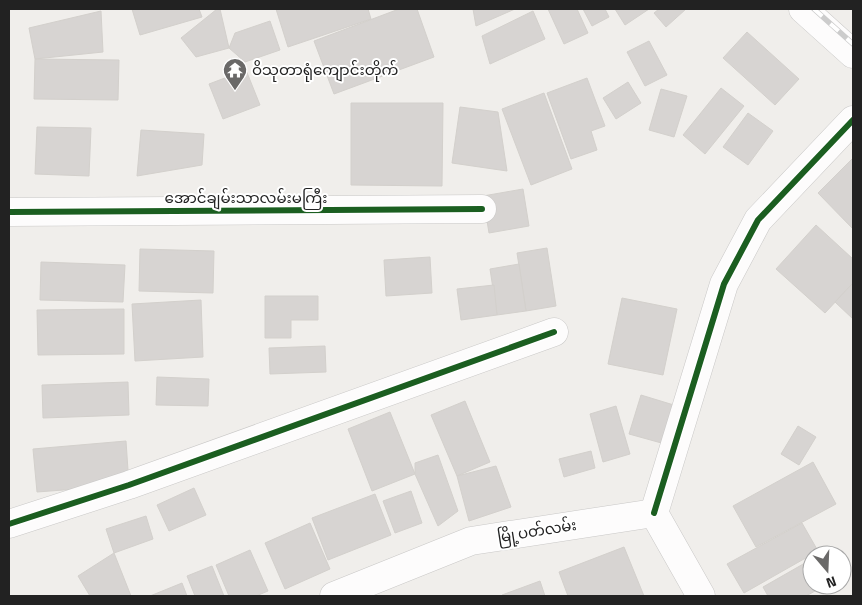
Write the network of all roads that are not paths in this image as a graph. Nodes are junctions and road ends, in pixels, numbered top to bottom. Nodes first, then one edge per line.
1 (803, 9) edge
2 (853, 54) edge
3 (853, 120) edge
4 (482, 209) dead end
5 (9, 212) edge
6 (554, 332) dead end
7 (654, 513) junction
8 (9, 524) edge
9 (334, 596) edge
10 (700, 596) edge

1 - 2 street
3 - 7 street
4 - 5 street, အောင်ချမ်းသာလမ်းမကြီး
6 - 8 street
7 - 9 street, မြို့ပတ်လမ်း
7 - 10 street

